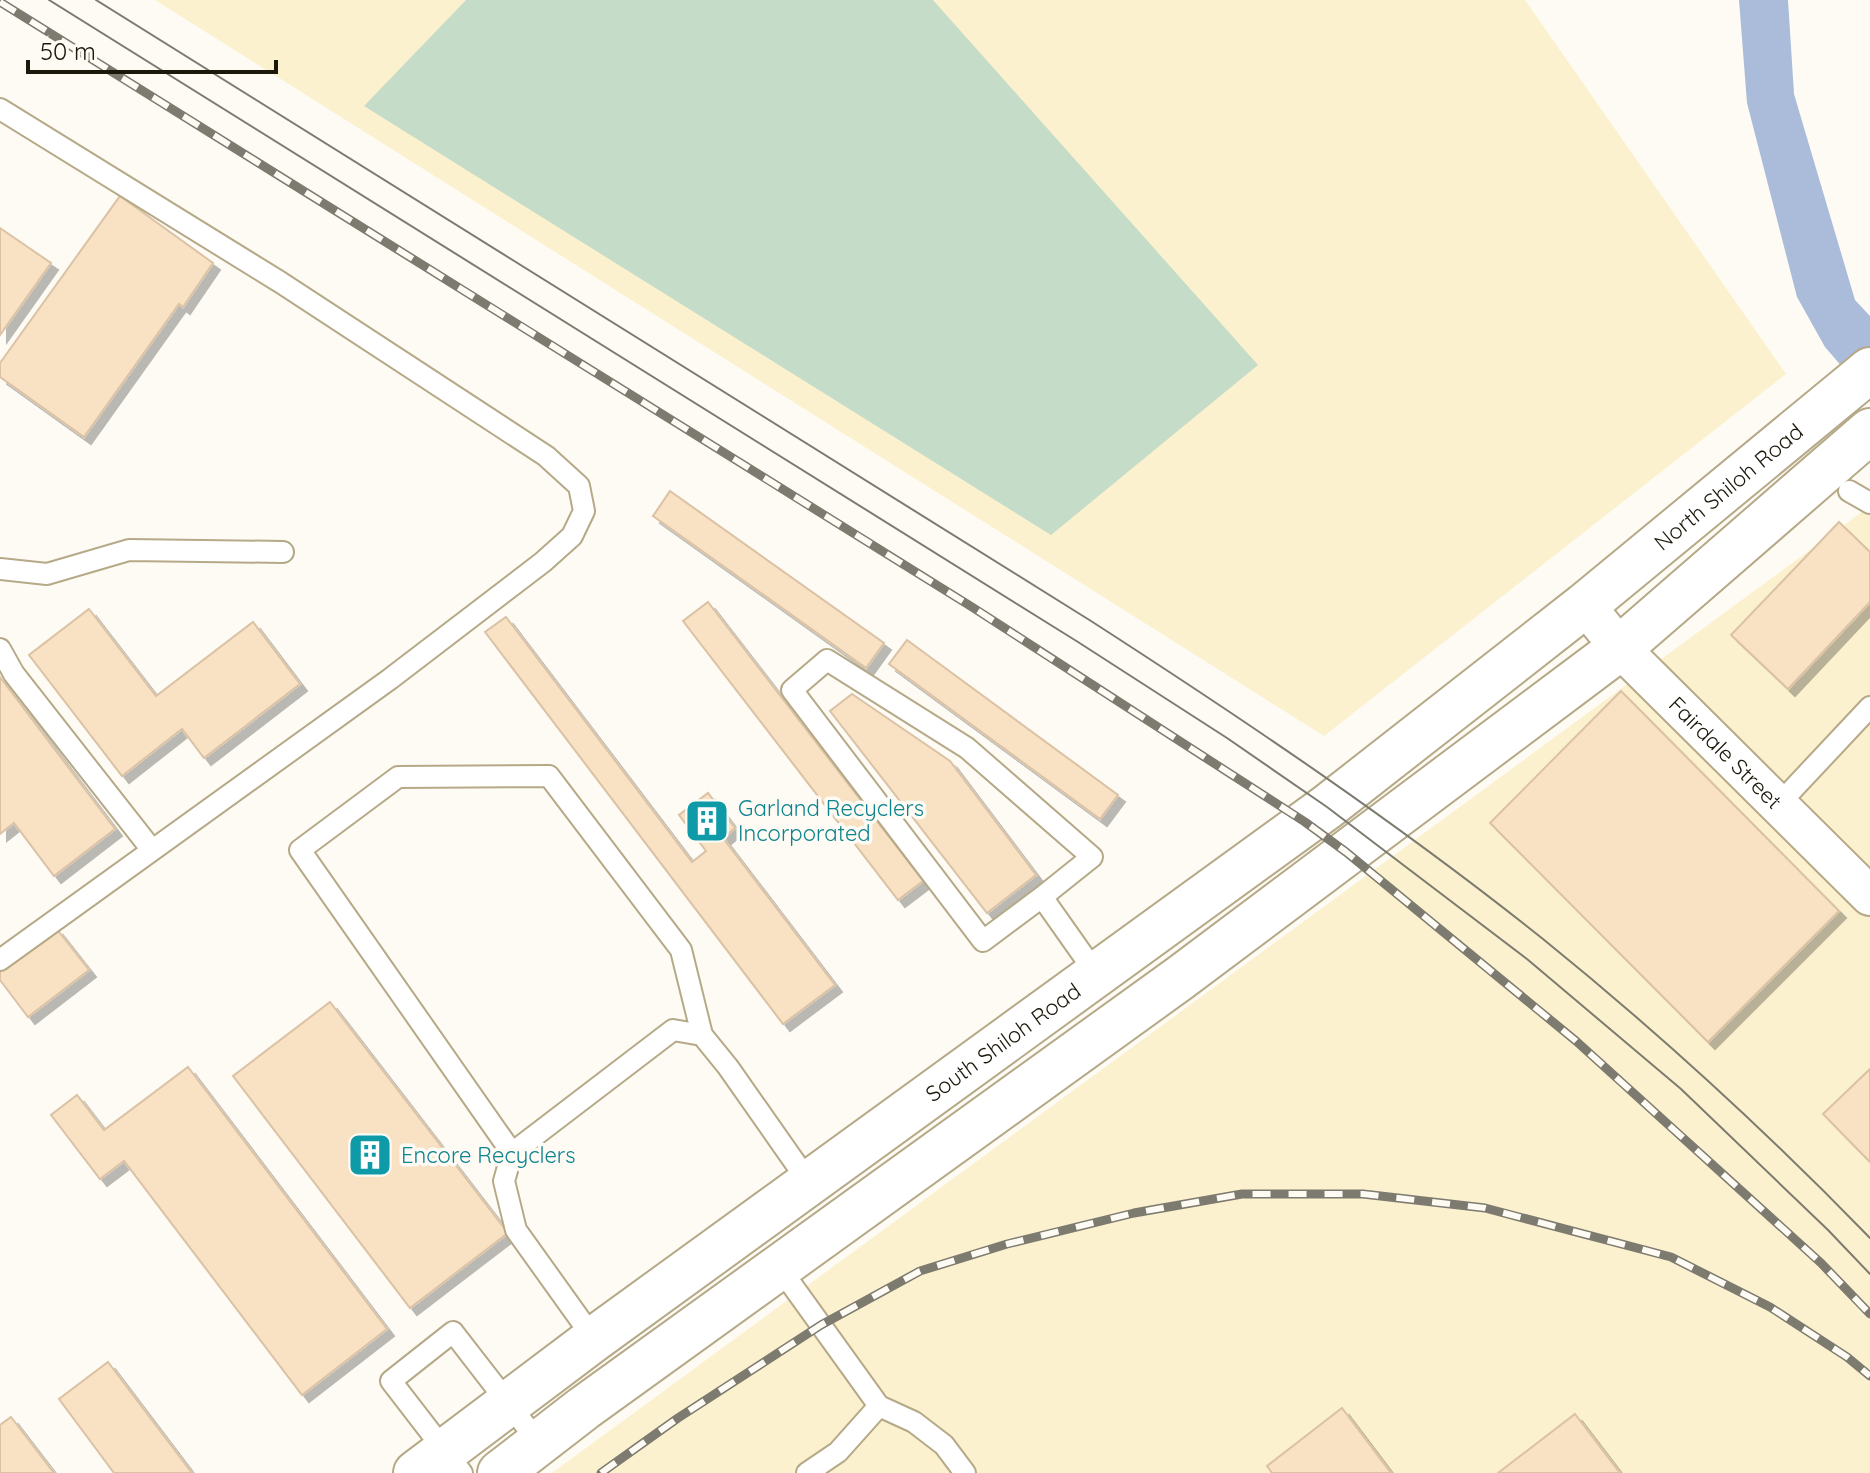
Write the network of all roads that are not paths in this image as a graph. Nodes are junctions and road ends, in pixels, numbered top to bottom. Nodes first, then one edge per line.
1 (0, 109) edge
2 (1855, 382) edge
3 (1870, 431) edge
4 (1849, 491) dead end
5 (1870, 503) edge
6 (283, 552) dead end
7 (0, 569) edge
8 (1585, 605) junction
9 (1620, 648) junction
10 (0, 649) edge
11 (1870, 707) edge
12 (1778, 805) junction
13 (152, 850) junction
14 (1870, 896) edge
15 (1042, 897) junction
16 (0, 960) edge
17 (1097, 975) junction
18 (702, 1035) junction
19 (512, 1153) junction
20 (810, 1184) junction
21 (779, 1267) junction
22 (594, 1339) junction
23 (508, 1403) junction
24 (879, 1406) junction
25 (539, 1443) junction
26 (441, 1466) edge
27 (500, 1473) edge
28 (807, 1473) edge
29 (965, 1473) edge

1 - 13 lane
2 - 8 main road, North Shiloh Road
3 - 9 main road
4 - 5 lane
6 - 7 lane
8 - 9 street, Fairdale Street
8 - 17 main road, South Shiloh Road
9 - 12 street, Fairdale Street
9 - 21 main road
10 - 13 lane
11 - 12 lane
12 - 14 street, Fairdale Street
13 - 16 lane
15 - 15 lane
15 - 17 lane
17 - 20 main road, South Shiloh Road
18 - 19 lane
18 - 19 lane
18 - 20 lane
19 - 22 lane
20 - 22 main road, South Shiloh Road
21 - 24 lane
21 - 25 main road
22 - 23 main road, South Shiloh Road
23 - 25 lane
23 - 26 main road, South Shiloh Road
23 - 26 lane
24 - 28 lane
24 - 29 lane
25 - 27 main road

